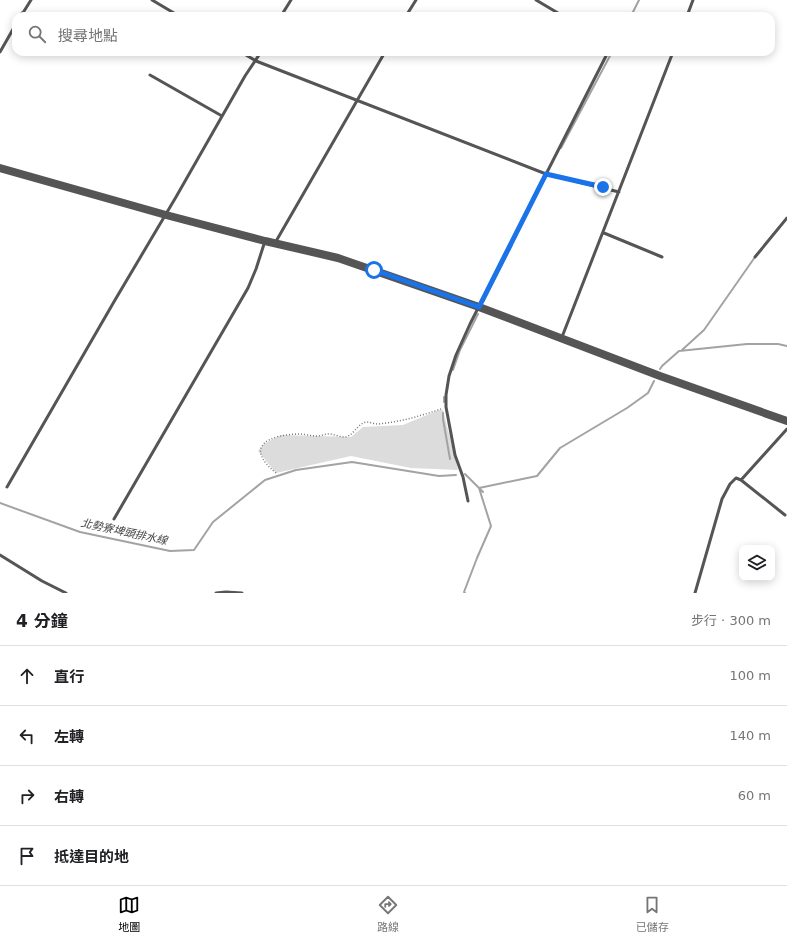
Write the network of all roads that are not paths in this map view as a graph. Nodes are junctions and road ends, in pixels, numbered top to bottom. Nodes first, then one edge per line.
1 (31, 0) edge
2 (152, 0) edge
3 (291, 0) edge
4 (416, 0) edge
5 (536, 0) edge
6 (693, 0) edge
7 (23, 12) edge
8 (172, 12) edge
9 (284, 12) edge
10 (408, 12) edge
11 (556, 12) edge
12 (688, 12) edge
13 (12, 31) edge
14 (0, 52) edge
15 (248, 56) edge
16 (259, 56) edge
17 (383, 56) edge
18 (606, 56) edge
19 (671, 56) edge
20 (256, 61) junction
21 (150, 75) dead end
22 (357, 100) junction
23 (222, 116) junction
24 (0, 168) edge
25 (546, 174) junction
26 (619, 192) junction
27 (166, 215) junction
28 (787, 218) edge
29 (604, 233) junction
30 (265, 241) junction
31 (275, 244) junction
32 (662, 257) dead end
33 (755, 257) dead end
34 (479, 307) junction
35 (562, 339) junction
36 (787, 421) edge
37 (787, 429) edge
38 (742, 480) junction
39 (7, 487) dead end
40 (468, 501) dead end
41 (785, 515) dead end
42 (114, 518) dead end
43 (0, 555) edge
44 (66, 593) edge
45 (216, 593) edge
46 (242, 593) edge
47 (695, 593) edge

1 - 7 lane
2 - 8 lane
3 - 9 lane
4 - 10 lane
5 - 11 lane
6 - 12 lane
13 - 14 lane
15 - 20 lane
16 - 20 lane
17 - 22 lane
18 - 25 lane
19 - 26 lane
20 - 22 lane
20 - 23 lane
21 - 23 lane
22 - 25 lane
22 - 31 lane
23 - 27 lane
24 - 27 street
25 - 26 lane
25 - 34 lane
26 - 29 lane
27 - 30 street
27 - 39 lane
28 - 33 lane
29 - 32 lane
29 - 35 lane
30 - 31 street
30 - 42 lane
31 - 34 street
34 - 35 street
34 - 40 lane
35 - 36 street
37 - 38 lane
38 - 41 lane
38 - 47 lane
43 - 44 lane
45 - 46 lane

